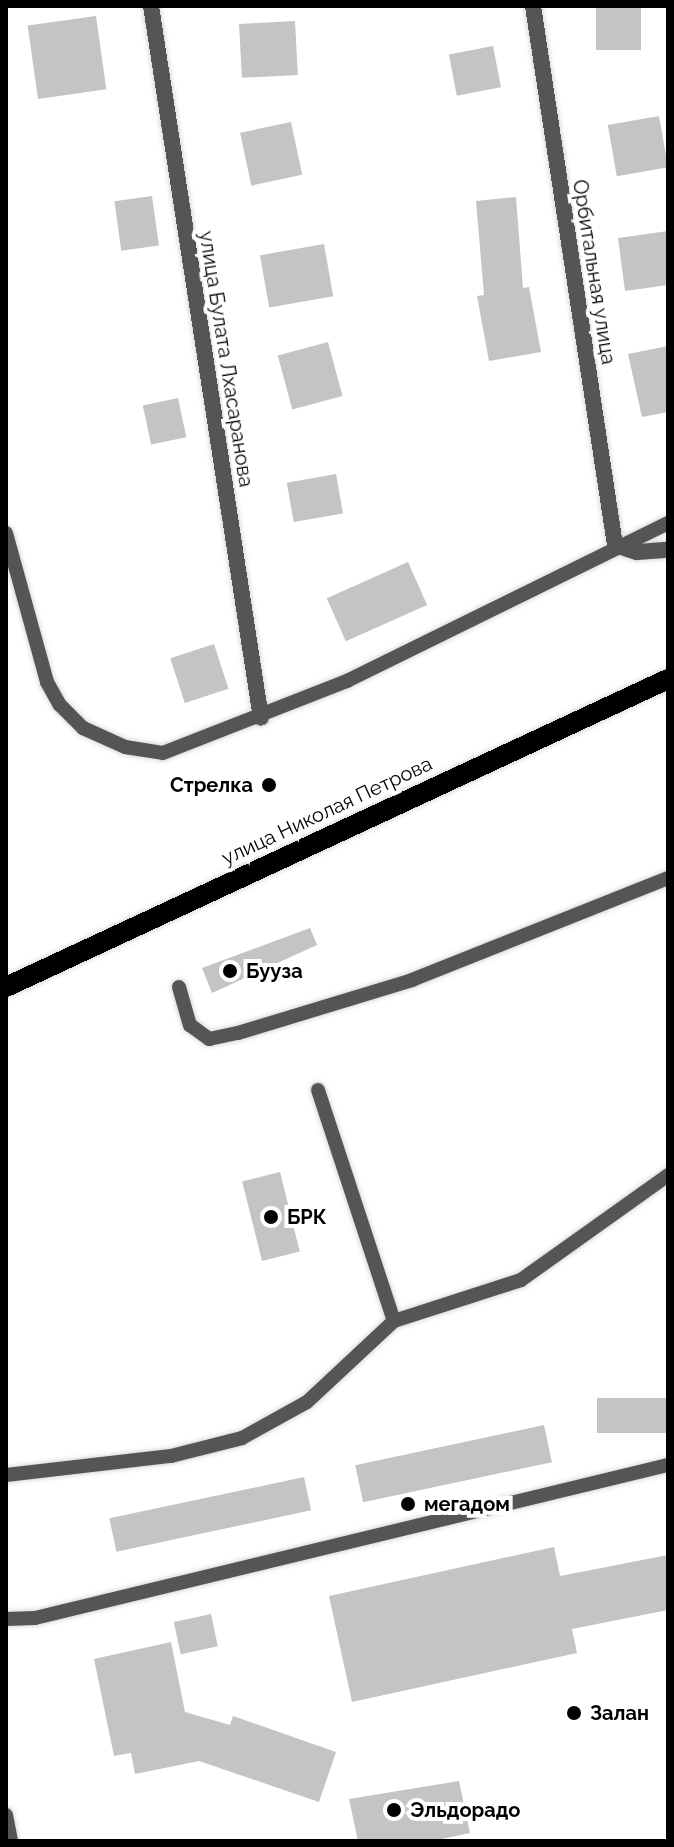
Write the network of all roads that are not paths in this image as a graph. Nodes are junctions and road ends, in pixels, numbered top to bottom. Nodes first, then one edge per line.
1 (151, 6) edge
2 (533, 6) edge
3 (668, 523) edge
4 (6, 533) edge
5 (615, 545) junction
6 (668, 550) edge
7 (668, 679) edge
8 (261, 718) junction
9 (668, 878) edge
10 (6, 987) edge
11 (179, 987) dead end
12 (318, 1090) dead end
13 (668, 1175) edge
14 (394, 1321) junction
15 (668, 1465) edge
16 (6, 1475) edge
17 (6, 1619) edge
18 (6, 1815) edge
19 (11, 1841) edge

1 - 8 street, улица Булата Лхасаранова
2 - 5 street, Орбитальная улица
3 - 5 lane
4 - 8 lane
5 - 6 street
5 - 8 lane
7 - 10 main road, улица Николая Петрова
9 - 11 lane
12 - 14 lane
13 - 14 lane
14 - 16 lane
15 - 17 lane
18 - 19 lane

